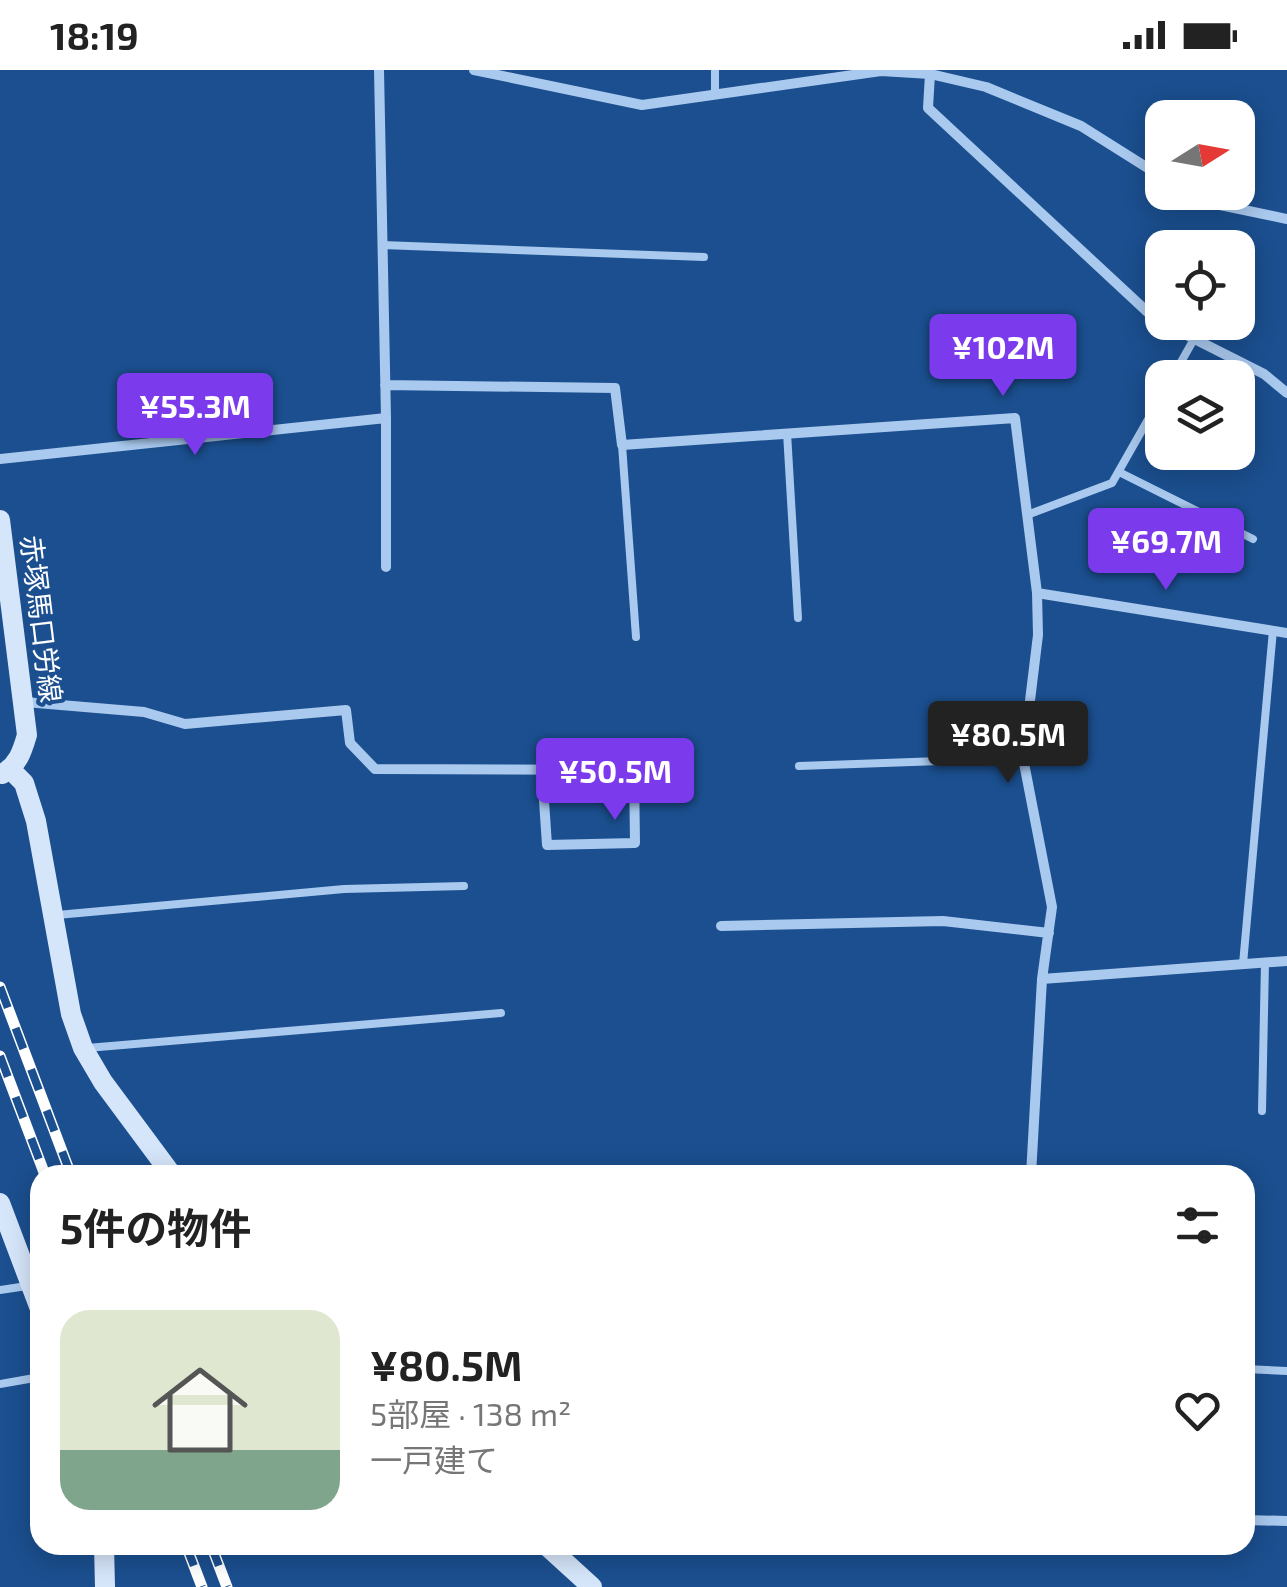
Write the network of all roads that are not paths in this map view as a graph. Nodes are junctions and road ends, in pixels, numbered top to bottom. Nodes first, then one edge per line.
1 (379, 70) edge
2 (474, 70) edge
3 (545, 70) edge
4 (715, 70) edge
5 (930, 74) junction
6 (544, 84) junction
7 (715, 94) junction
8 (1145, 166) edge
9 (1242, 210) edge
10 (1287, 220) edge
11 (382, 245) junction
12 (704, 257) dead end
13 (1145, 310) edge
14 (1196, 340) edge
15 (385, 385) junction
16 (1287, 393) edge
17 (386, 418) junction
18 (1145, 425) edge
19 (787, 433) junction
20 (622, 445) junction
21 (0, 459) edge
22 (1119, 472) junction
23 (1027, 514) junction
24 (0, 520) edge
25 (1254, 539) dead end
26 (386, 567) dead end
27 (1037, 593) junction
28 (798, 618) dead end
29 (1272, 630) junction
30 (1287, 632) edge
31 (636, 636) dead end
32 (24, 702) junction
33 (1023, 758) junction
34 (800, 766) dead end
35 (542, 770) junction
36 (5, 772) edge
37 (464, 886) dead end
38 (52, 916) junction
39 (721, 926) dead end
40 (1049, 933) junction
41 (1287, 961) edge
42 (1264, 962) junction
43 (1243, 964) junction
44 (1042, 980) junction
45 (500, 1014) dead end
46 (83, 1048) junction
47 (1262, 1111) dead end
48 (165, 1165) edge
49 (1032, 1165) edge
50 (0, 1203) edge
51 (30, 1282) edge
52 (30, 1285) edge
53 (0, 1290) edge
54 (1255, 1369) edge
55 (1287, 1371) edge
56 (30, 1379) edge
57 (0, 1384) edge
58 (1255, 1520) edge
59 (1287, 1520) edge
60 (104, 1555) edge
61 (557, 1555) edge
62 (105, 1587) edge
63 (592, 1587) edge

1 - 11 street
2 - 6 street
3 - 6 lane
4 - 7 lane
5 - 7 street
5 - 8 street
5 - 13 street
6 - 7 street
9 - 10 street
11 - 12 lane
11 - 15 street
14 - 16 street
15 - 17 street
15 - 20 street
17 - 21 street
17 - 26 street
18 - 22 lane
19 - 20 street
19 - 23 street
19 - 28 lane
20 - 31 lane
22 - 23 lane
22 - 25 lane
23 - 27 street
24 - 32 street, 赤塚馬口労線
27 - 29 street
27 - 33 street
29 - 30 street
29 - 43 lane
32 - 35 street
32 - 36 street, 赤塚馬口労線
33 - 34 lane
33 - 40 street
35 - 35 street
36 - 38 street
37 - 38 lane
38 - 46 street
39 - 40 street
40 - 44 street
41 - 42 street
42 - 43 street
42 - 47 lane
43 - 44 street
44 - 49 street
45 - 46 lane
46 - 48 street
50 - 51 street
52 - 53 lane
54 - 55 lane
56 - 57 lane
58 - 59 street
60 - 62 street
61 - 63 street

